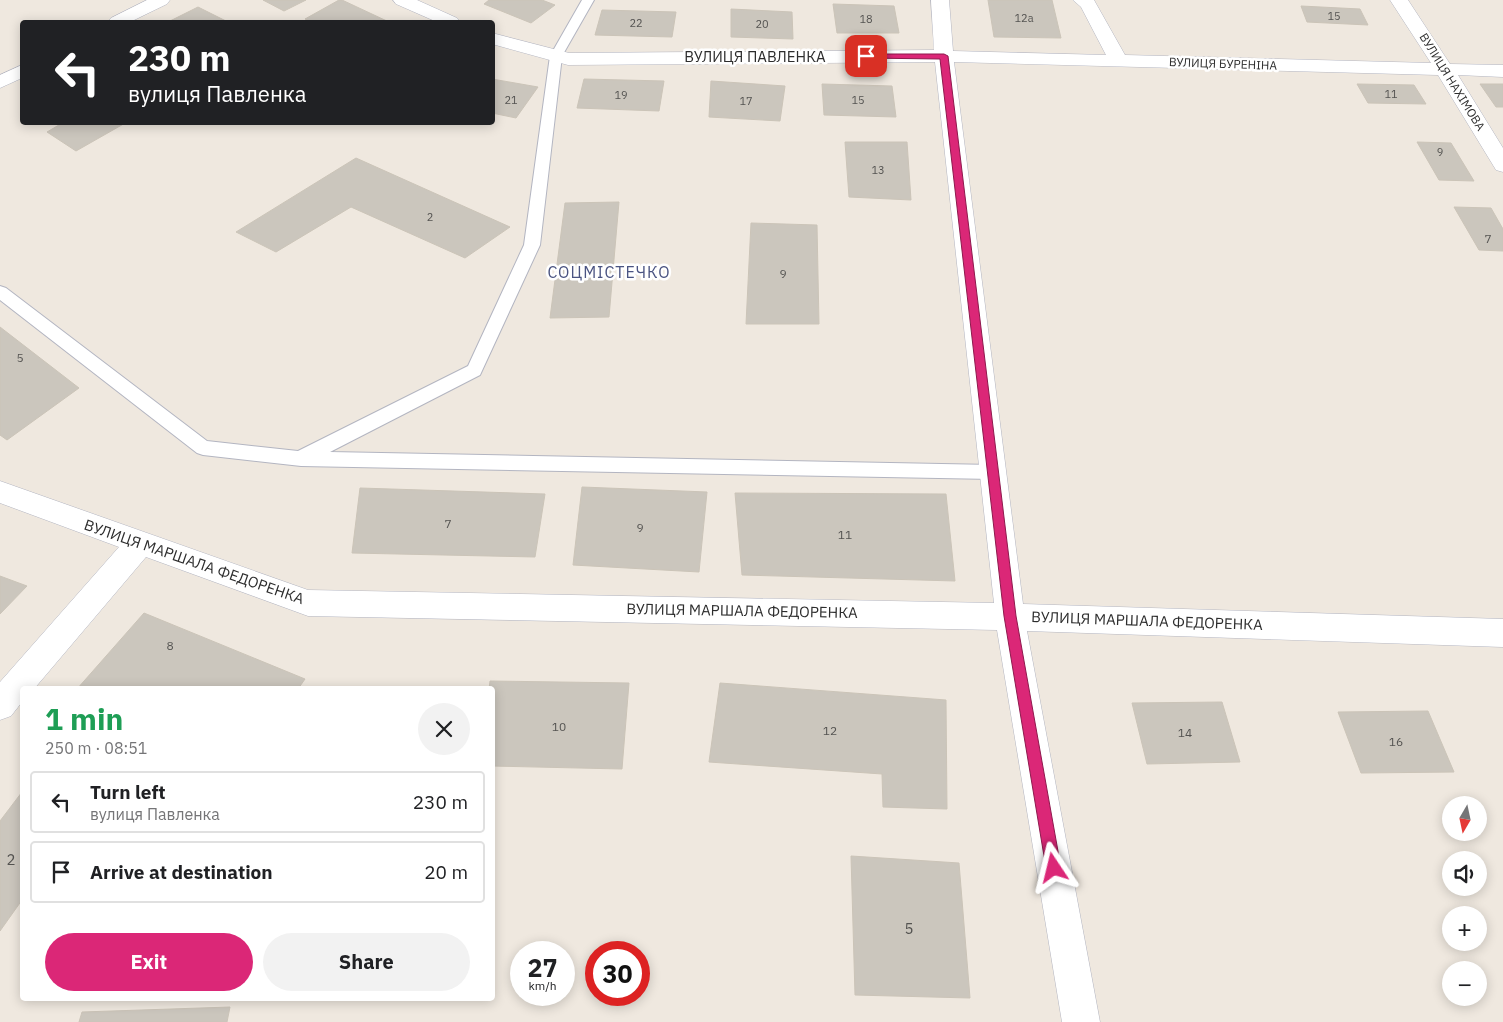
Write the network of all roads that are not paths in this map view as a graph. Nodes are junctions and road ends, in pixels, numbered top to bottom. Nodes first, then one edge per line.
1 (161, 0) edge
2 (402, 0) edge
3 (588, 0) edge
4 (940, 0) edge
5 (1082, 0) edge
6 (1399, 0) edge
7 (121, 20) edge
8 (447, 20) edge
9 (495, 39) edge
10 (556, 56) junction
11 (944, 56) junction
12 (1119, 61) junction
13 (1446, 70) junction
14 (1503, 71) edge
15 (20, 72) edge
16 (0, 82) edge
17 (1503, 165) edge
18 (0, 292) edge
19 (301, 459) junction
20 (993, 472) junction
21 (0, 492) edge
22 (140, 543) junction
23 (1010, 616) junction
24 (1503, 633) edge
25 (0, 705) edge
26 (1080, 1022) edge

1 - 7 street
2 - 8 street
3 - 10 lane
4 - 11 street
5 - 12 street
6 - 13 street, ВУЛИЦЯ НАХІМОВА
9 - 10 street, ВУЛИЦЯ ПАВЛЕНКА
10 - 11 street, ВУЛИЦЯ ПАВЛЕНКА
10 - 19 lane
11 - 12 street, ВУЛИЦЯ БУРЕНІНА
11 - 20 street
12 - 13 street, ВУЛИЦЯ БУРЕНІНА
13 - 14 street, ВУЛИЦЯ БУРЕНІНА
13 - 17 street, ВУЛИЦЯ НАХІМОВА
15 - 16 street
18 - 19 lane
19 - 20 lane
20 - 23 street
21 - 22 street, ВУЛИЦЯ МАРШАЛА ФЕДОРЕНКА
22 - 23 street, ВУЛИЦЯ МАРШАЛА ФЕДОРЕНКА
22 - 25 street
23 - 24 street, ВУЛИЦЯ МАРШАЛА ФЕДОРЕНКА
23 - 26 street

